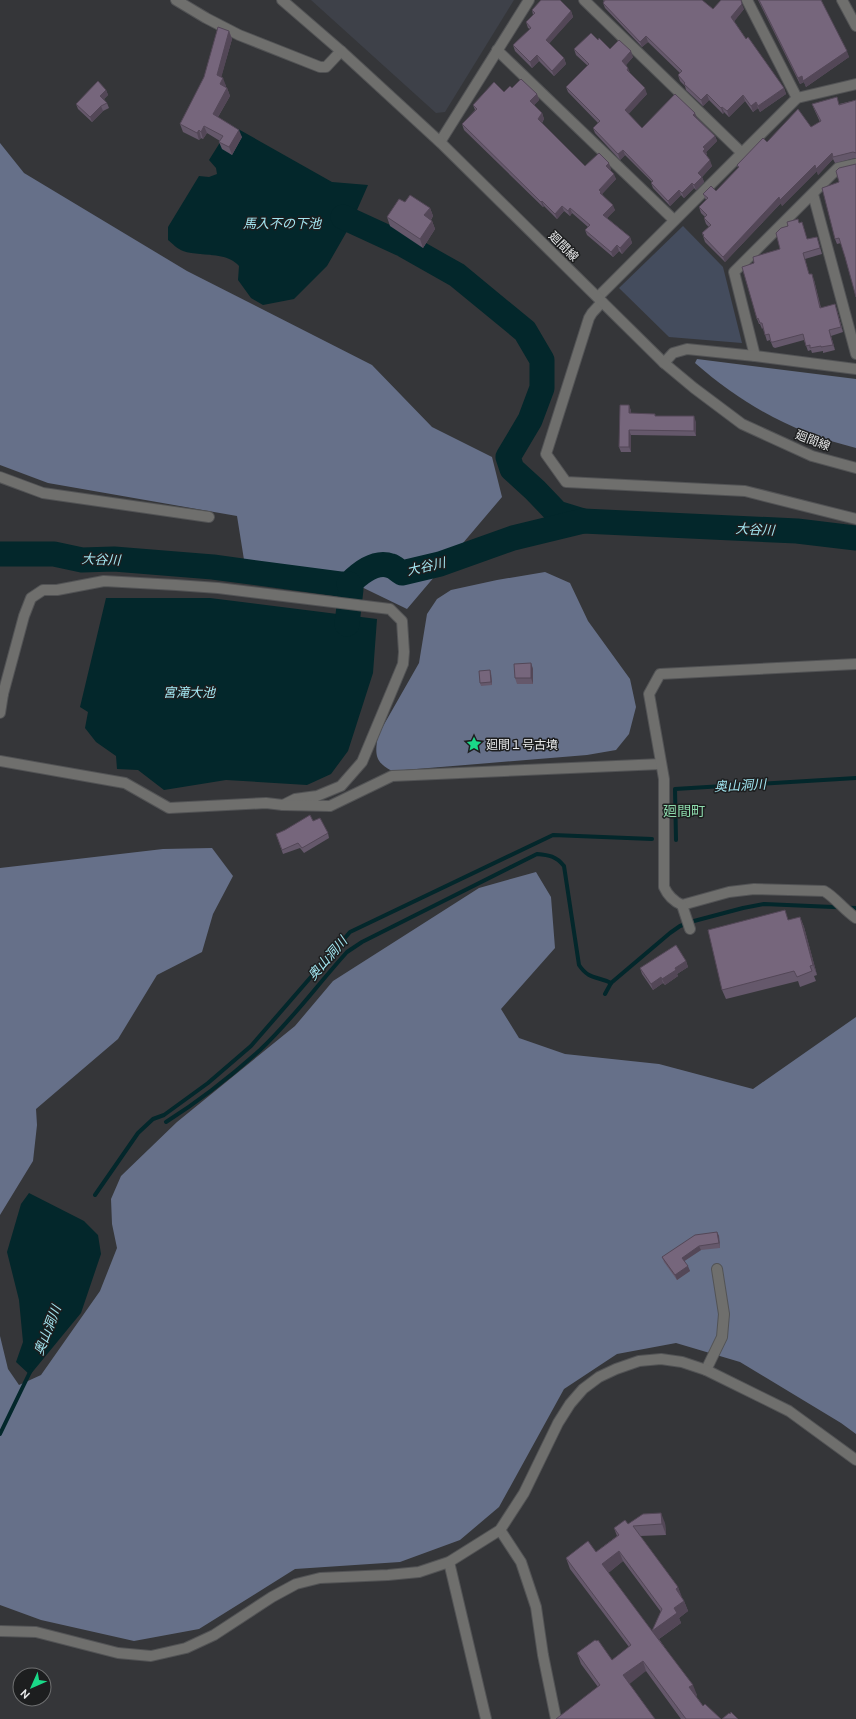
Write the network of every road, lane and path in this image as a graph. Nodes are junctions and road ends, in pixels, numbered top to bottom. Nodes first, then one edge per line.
1 (176, 0) edge
2 (282, 0) edge
3 (529, 0) edge
4 (584, 0) edge
5 (747, 0) edge
6 (842, 0) edge
7 (856, 26) edge
8 (497, 50) junction
9 (341, 51) junction
10 (856, 84) edge
11 (797, 98) junction
12 (440, 142) junction
13 (742, 153) junction
14 (856, 164) edge
15 (813, 194) junction
16 (674, 220) junction
17 (600, 300) junction
18 (856, 354) edge
19 (755, 356) junction
20 (664, 362) junction
21 (856, 369) edge
22 (856, 468) edge
23 (0, 477) edge
24 (209, 517) dead end
25 (856, 519) edge
26 (856, 664) edge
27 (2, 694) edge
28 (0, 713) edge
29 (0, 761) edge
30 (661, 764) junction
31 (283, 805) junction
32 (682, 905) junction
33 (852, 915) edge
34 (690, 929) dead end
35 (717, 1269) dead end
36 (706, 1370) junction
37 (856, 1460) edge
38 (500, 1530) junction
39 (449, 1562) junction
40 (0, 1631) edge
41 (486, 1719) edge
42 (556, 1719) edge

1 - 9 street
2 - 9 street, 廻間線
3 - 8 street
4 - 13 street
5 - 11 street
6 - 7 street
8 - 12 street
8 - 16 street
9 - 12 street, 廻間線
10 - 11 street
11 - 13 street
12 - 17 street, 廻間線
13 - 16 street
14 - 15 street
15 - 18 street
15 - 19 street
16 - 17 street
17 - 20 street, 廻間線
17 - 25 street
19 - 20 street
19 - 21 street
20 - 22 street, 廻間線
23 - 24 street
26 - 30 street
27 - 28 street
27 - 31 street
29 - 31 street
30 - 31 street
30 - 32 street
32 - 33 street
32 - 34 street
35 - 36 street
36 - 37 street
36 - 38 street
38 - 39 street
38 - 42 street
39 - 40 street
39 - 41 street

